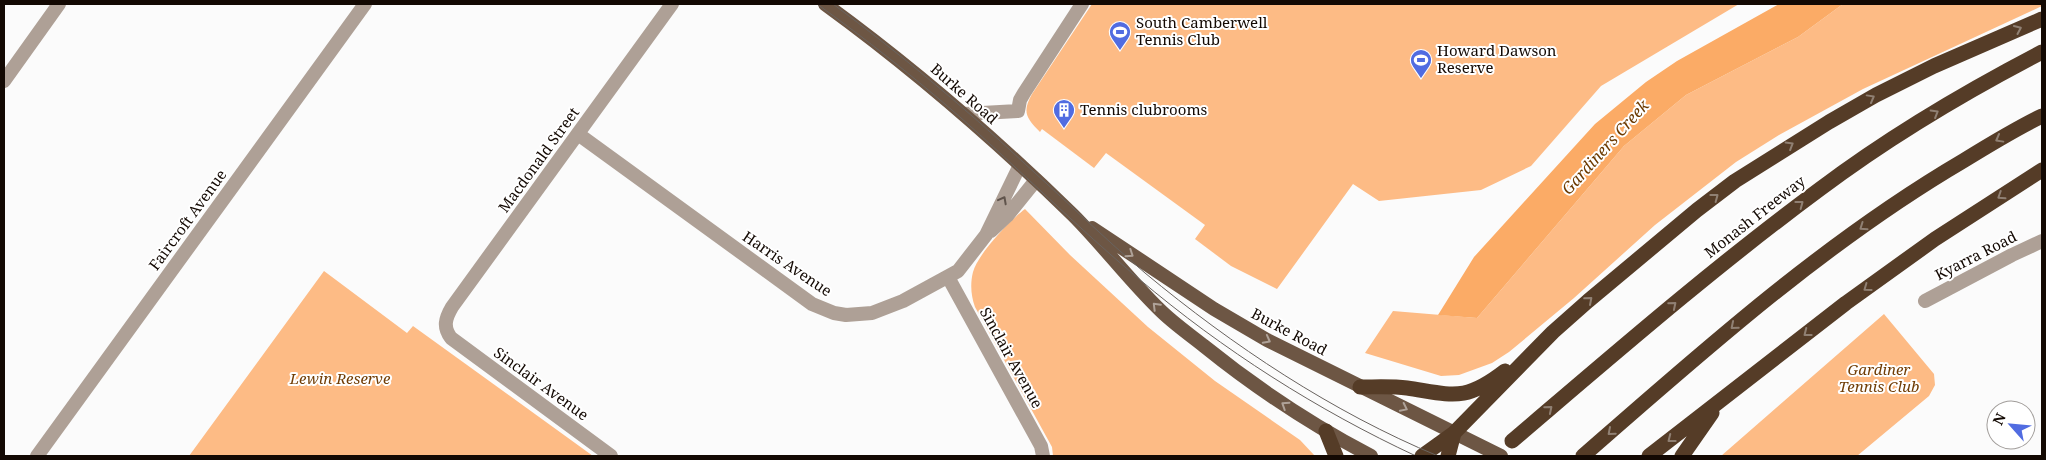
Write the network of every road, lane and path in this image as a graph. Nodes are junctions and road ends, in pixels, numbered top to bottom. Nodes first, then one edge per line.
1 (59, 4) edge
2 (365, 4) edge
3 (672, 4) edge
4 (825, 4) edge
5 (1082, 4) edge
6 (2042, 19) edge
7 (2042, 52) edge
8 (4, 81) edge
9 (964, 114) junction
10 (2042, 116) edge
11 (578, 134) junction
12 (1020, 165) junction
13 (2042, 170) edge
14 (1036, 180) junction
15 (1075, 217) junction
16 (986, 235) junction
17 (2042, 241) edge
18 (948, 277) junction
19 (1925, 301) dead end
20 (1553, 332) junction
21 (452, 338) joint
22 (1360, 387) junction
23 (1721, 400) junction
24 (1326, 431) junction
25 (1459, 435) junction
26 (1512, 441) dead end
27 (1448, 454) edge
28 (37, 456) edge
29 (611, 456) edge
30 (1043, 456) edge
31 (1336, 456) edge
32 (1371, 456) edge
33 (1422, 456) edge
34 (1501, 456) edge
35 (1582, 456) edge
36 (1649, 456) edge
37 (1682, 456) edge

1 - 8 street
2 - 28 street, Faircroft Avenue
3 - 11 street, Macdonald Street
4 - 9 main road, Burke Road
5 - 9 street
20 -> 6 highway
26 -> 7 highway, Monash Freeway
9 - 12 main road, Burke Road
10 -> 35 highway
11 - 18 street, Harris Avenue
11 - 21 street, Macdonald Street
12 - 14 main road, Burke Road
16 -> 12 street, Harris Avenue
13 -> 23 highway
14 - 15 main road, Burke Road
14 - 16 street, Harris Avenue
15 -> 22 main road, Burke Road
24 -> 15 main road, Burke Road
16 - 18 street, Harris Avenue
17 - 19 street, Kyarra Road
18 - 30 street, Sinclair Avenue
20 - 22 highway
20 - 25 highway
21 - 29 street, Sinclair Avenue
22 -> 25 main road, Burke Road
23 -> 36 highway
23 - 37 highway
24 - 31 highway
24 - 32 main road, Burke Road
25 - 27 highway
25 - 33 highway
25 - 34 main road, Burke Road

